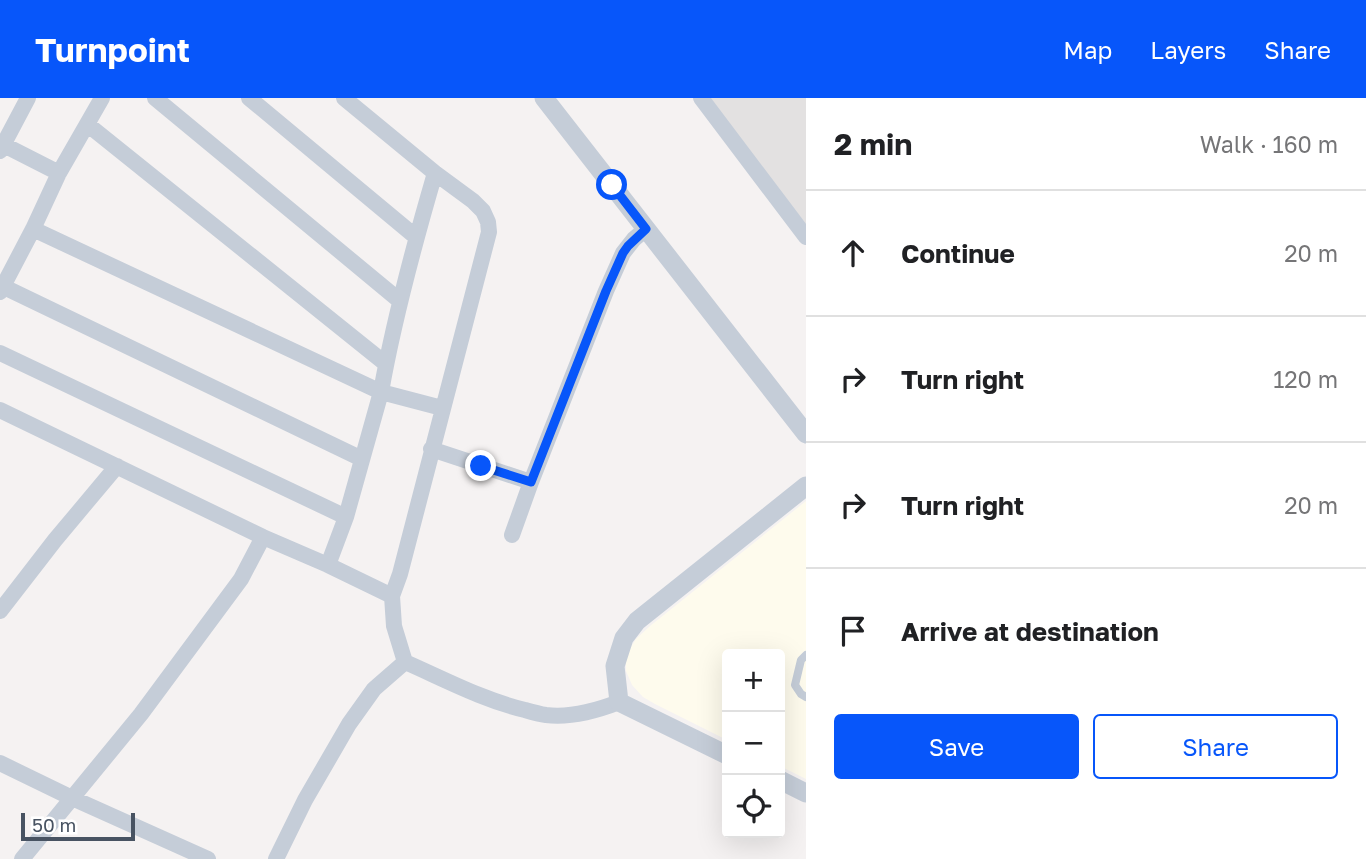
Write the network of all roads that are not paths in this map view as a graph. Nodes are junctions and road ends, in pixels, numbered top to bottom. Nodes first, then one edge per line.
1 (29, 98) edge
2 (102, 98) edge
3 (155, 98) edge
4 (249, 98) edge
5 (344, 98) edge
6 (544, 98) edge
7 (701, 98) edge
8 (87, 124) junction
9 (2, 148) edge
10 (59, 173) junction
11 (435, 173) junction
12 (33, 229) junction
13 (646, 229) junction
14 (416, 237) junction
15 (806, 237) edge
16 (2, 290) edge
17 (400, 301) junction
18 (0, 353) edge
19 (386, 365) junction
20 (381, 391) junction
21 (442, 408) junction
22 (0, 410) edge
23 (806, 434) edge
24 (431, 450) junction
25 (362, 458) junction
26 (117, 466) junction
27 (531, 482) junction
28 (806, 486) edge
29 (346, 517) junction
30 (512, 535) dead end
31 (263, 537) junction
32 (328, 565) junction
33 (392, 596) junction
34 (0, 611) edge
35 (806, 655) edge
36 (405, 662) junction
37 (806, 697) edge
38 (619, 702) junction
39 (722, 753) edge
40 (0, 763) edge
41 (785, 782) edge
42 (806, 793) edge
43 (72, 798) junction
44 (22, 859) edge
45 (208, 859) edge
46 (276, 859) edge

1 - 9 street
2 - 8 street
3 - 17 street
4 - 14 street
5 - 11 street
6 - 13 street
7 - 15 street
8 - 10 street
8 - 19 street
9 - 10 street
10 - 12 street
11 - 14 street
11 - 21 street
12 - 16 street
12 - 20 street
13 - 23 street
13 - 27 street
14 - 17 street
16 - 25 street
17 - 19 street
18 - 29 street
19 - 20 street
20 - 21 street
20 - 25 street
21 - 24 street
22 - 26 street
24 - 27 street
24 - 33 street
25 - 29 street
26 - 31 street
26 - 34 street
27 - 30 street
28 - 38 street
29 - 32 street
31 - 32 street
31 - 43 street
32 - 33 street
33 - 36 street
35 - 37 lane
36 - 38 street
36 - 46 street
38 - 39 street
40 - 43 street
41 - 42 street
43 - 44 street
43 - 45 street

